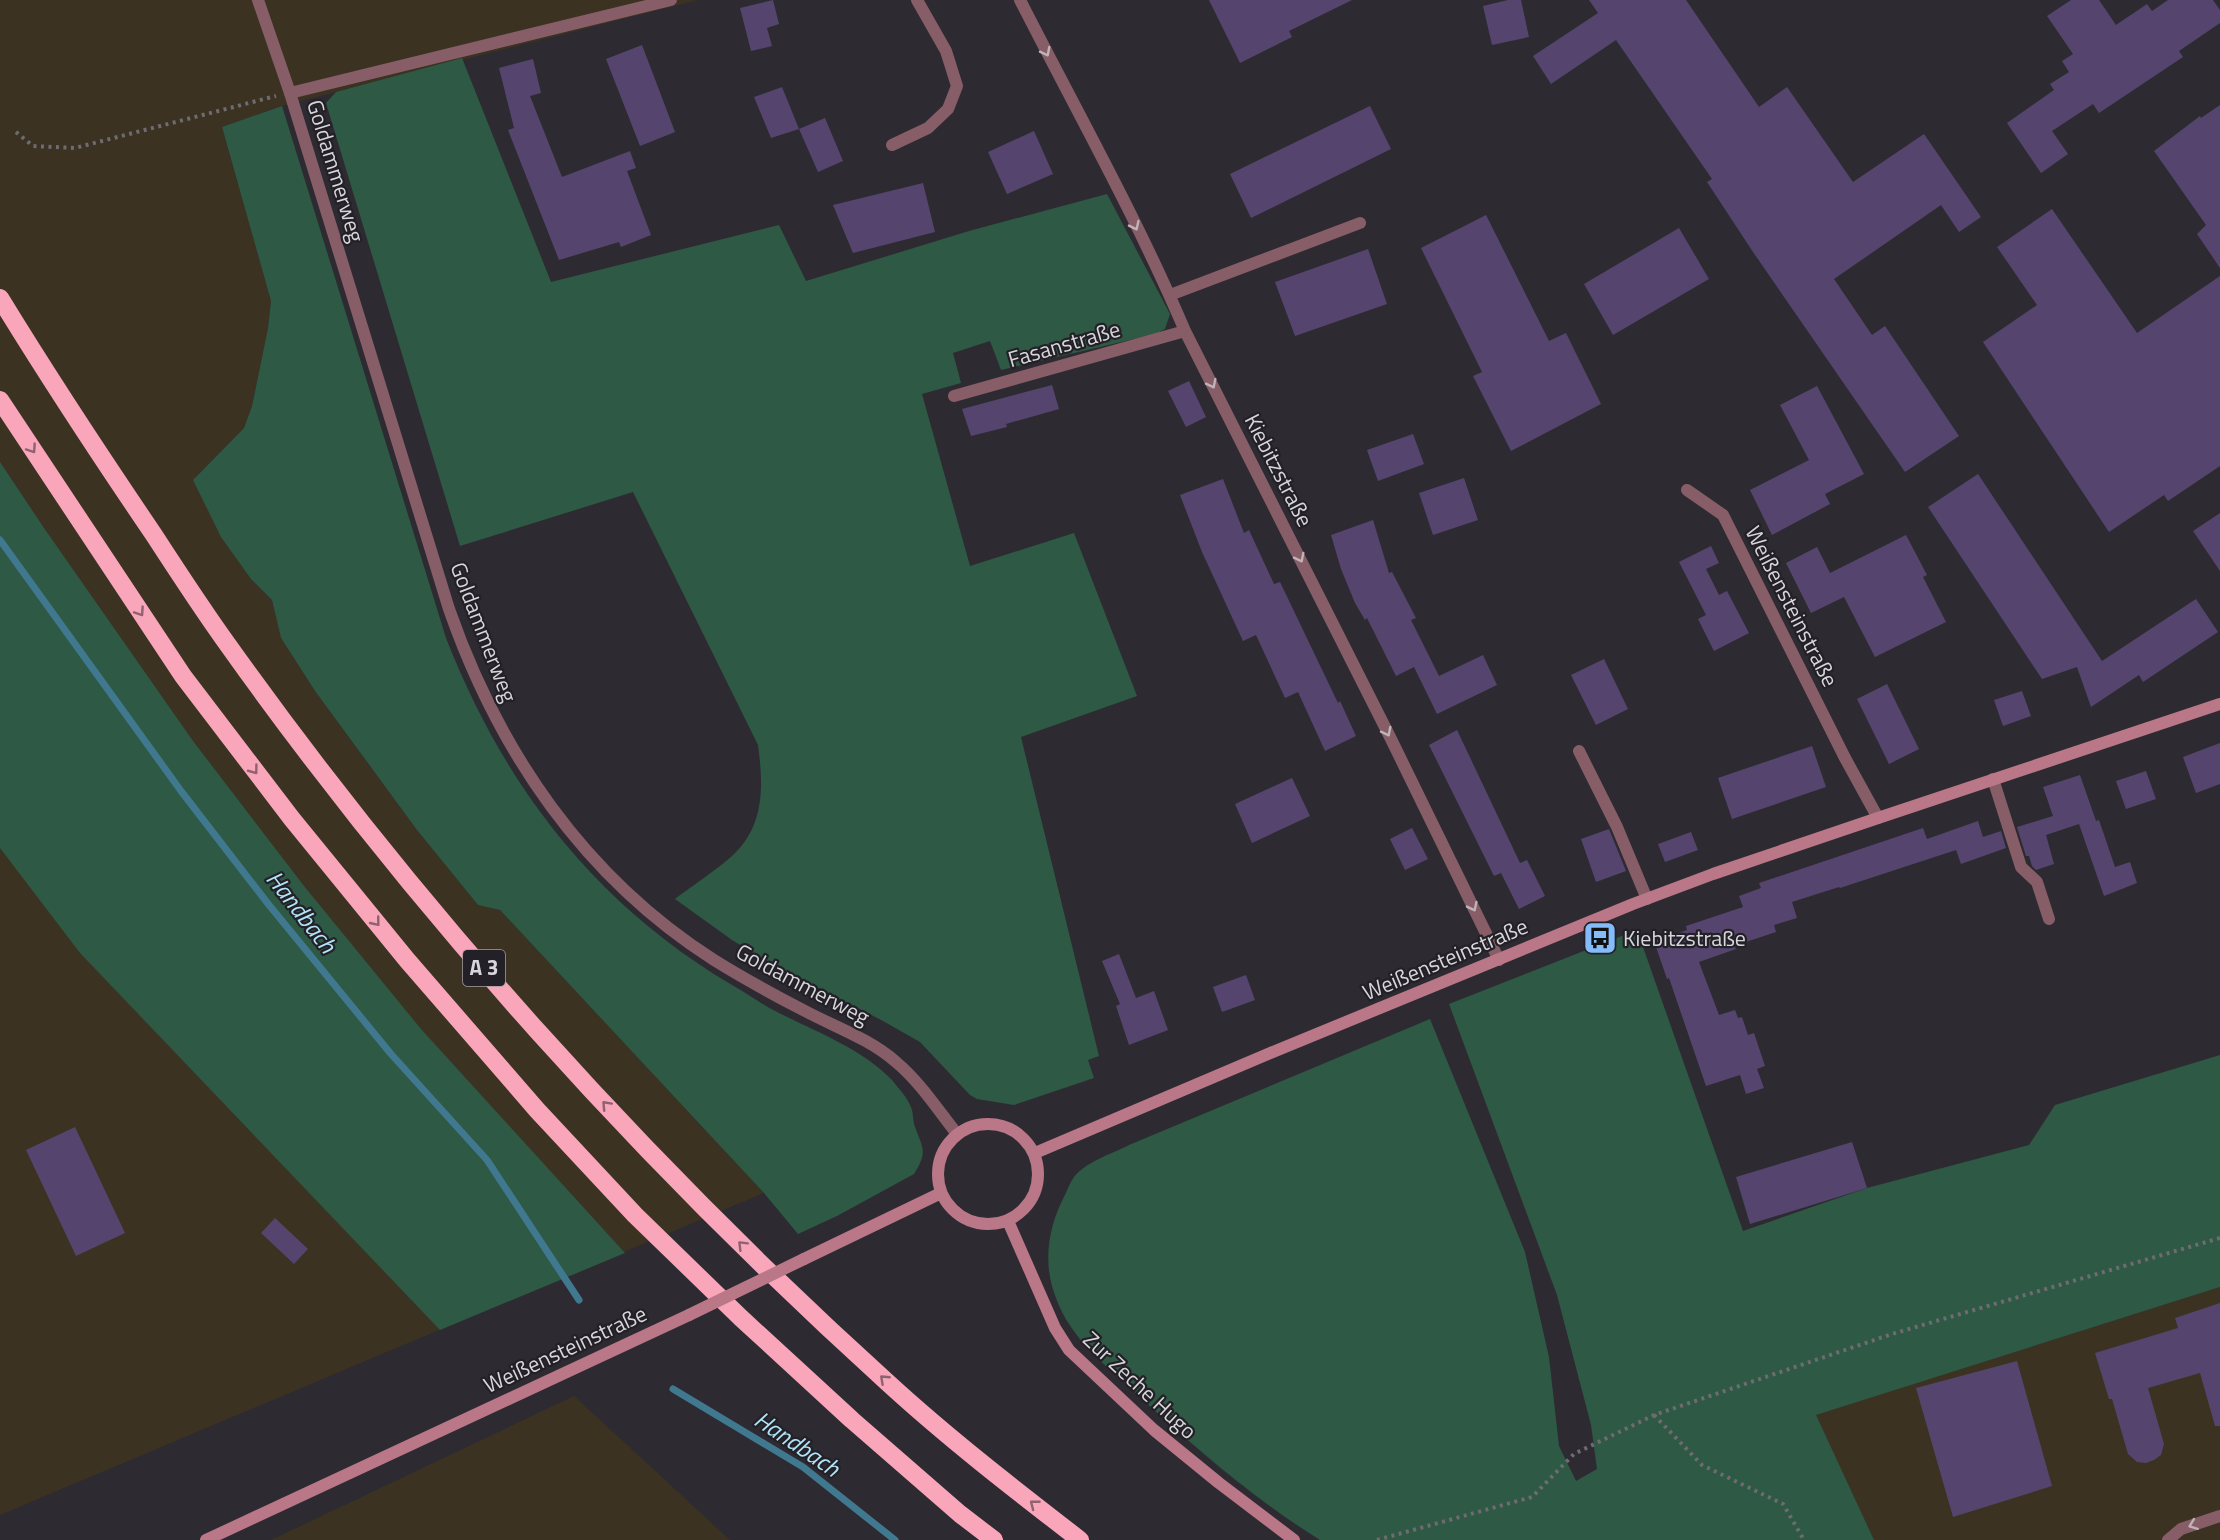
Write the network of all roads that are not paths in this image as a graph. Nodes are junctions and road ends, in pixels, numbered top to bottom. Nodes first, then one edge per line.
1 (258, 0) edge
2 (671, 0) edge
3 (917, 0) edge
4 (1020, 0) edge
5 (290, 93) junction
6 (892, 145) dead end
7 (1360, 223) dead end
8 (1170, 295) junction
9 (0, 298) edge
10 (1185, 332) junction
11 (954, 396) dead end
12 (0, 400) edge
13 (1687, 490) dead end
14 (2220, 704) edge
15 (1579, 751) dead end
16 (1993, 779) junction
17 (1878, 818) junction
18 (1647, 899) junction
19 (2049, 919) dead end
20 (1499, 960) junction
21 (957, 1134) junction
22 (1035, 1153) junction
23 (941, 1193) junction
24 (1008, 1221) junction
25 (2220, 1516) edge
26 (206, 1540) edge
27 (994, 1540) edge
28 (1080, 1540) edge
29 (1294, 1540) edge
30 (2168, 1540) edge

1 - 5 street, Goldammerweg
2 - 5 street
3 - 6 street
4 -> 8 street, Kiebitzstraße
5 - 21 street, Goldammerweg
7 - 8 street
8 - 10 street, Kiebitzstraße
28 -> 9 highway, A 3
10 - 11 street, Fasanstraße
10 -> 20 street, Kiebitzstraße
12 -> 27 highway, A 3
13 - 17 street, Weißensteinstraße
14 - 16 street, Weißensteinstraße
15 - 18 street
16 - 17 street, Weißensteinstraße
16 - 19 street
17 - 18 street, Weißensteinstraße
18 - 20 street, Weißensteinstraße
20 - 22 street, Weißensteinstraße
21 - 22 street
21 - 23 street
22 - 24 street
23 - 24 street
23 - 26 street, Weißensteinstraße, bridge
24 - 29 street, Zur Zeche Hugo
25 -> 30 street

